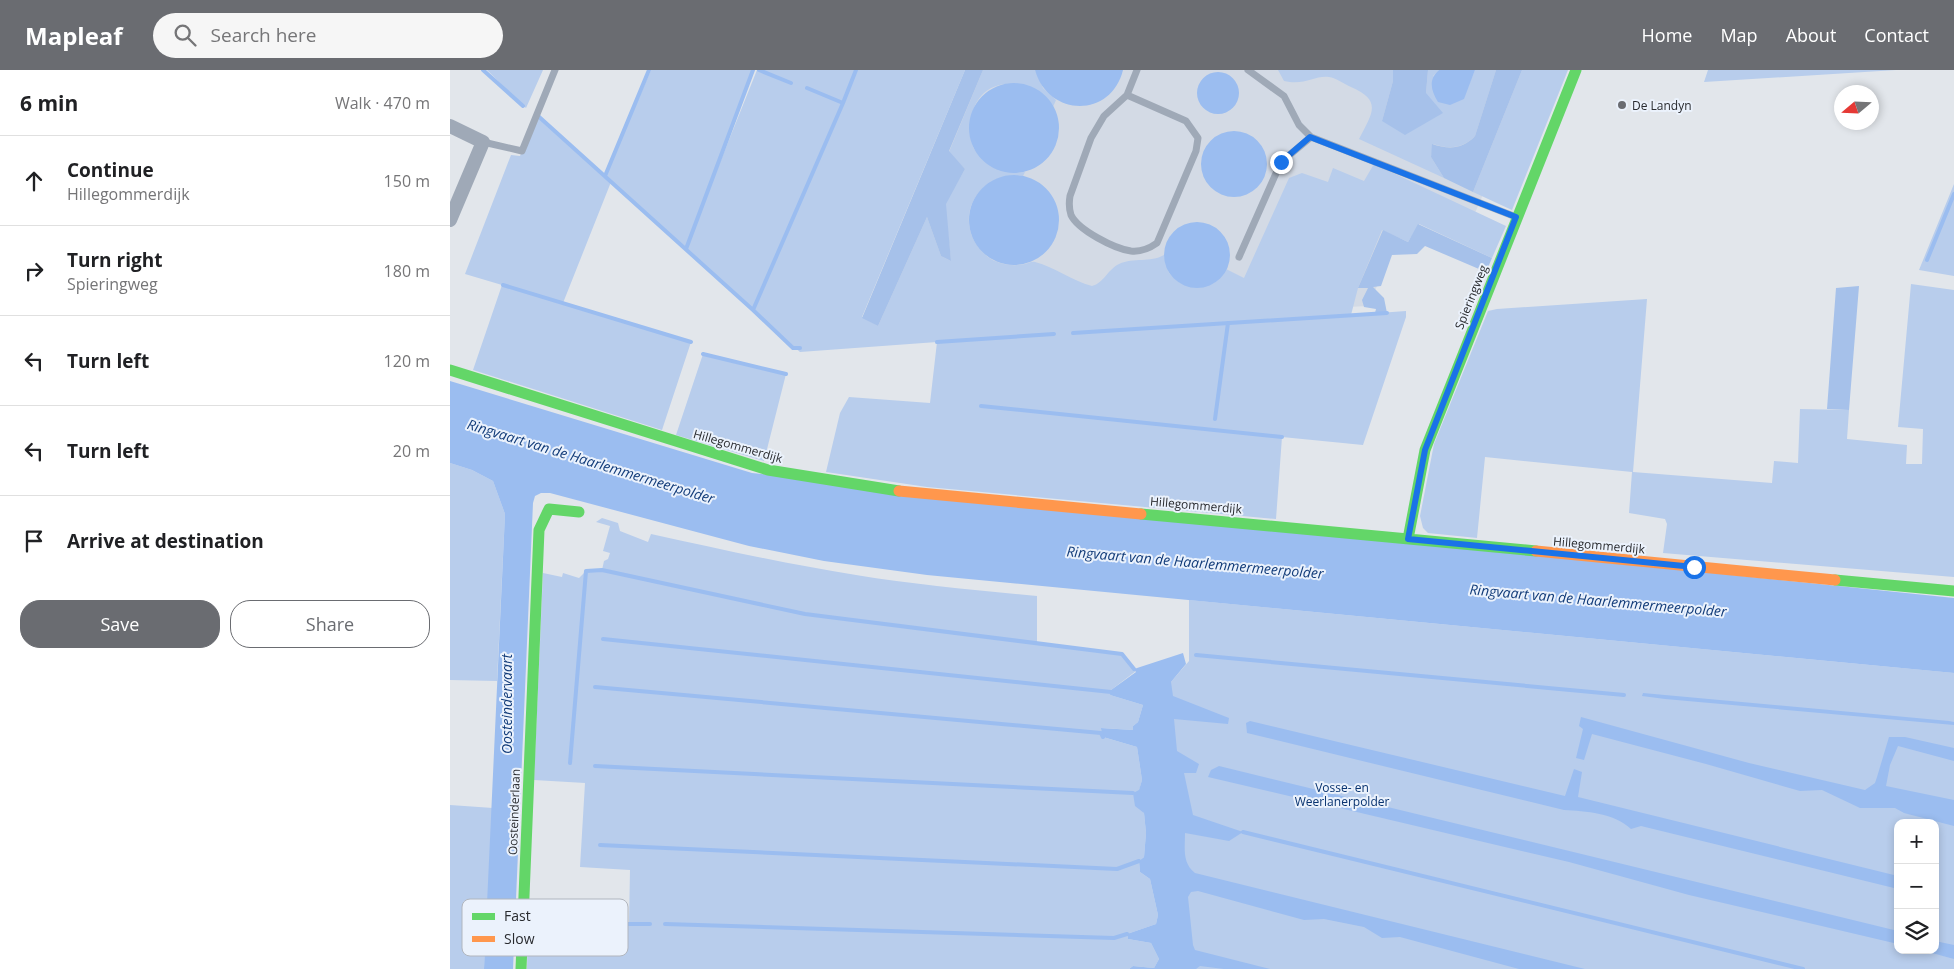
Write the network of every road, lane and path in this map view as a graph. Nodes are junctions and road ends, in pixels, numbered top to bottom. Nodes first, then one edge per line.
1 (556, 70) edge
2 (1137, 70) edge
3 (1248, 70) edge
4 (1576, 70) edge
5 (1127, 95) junction
6 (450, 126) edge
7 (1310, 137) junction
8 (483, 142) junction
9 (1516, 217) junction
10 (450, 220) edge
11 (1239, 257) dead end
12 (450, 370) edge
13 (579, 512) dead end
14 (1408, 539) junction
15 (1954, 591) edge
16 (524, 899) edge
17 (522, 956) edge
18 (521, 969) edge

1 - 8 lane
2 - 5 lane
3 - 7 lane
4 - 9 street, Spieringweg
5 - 5 lane
6 - 8 street
7 - 9 lane
7 - 11 lane
8 - 10 street
9 - 14 street, Spieringweg
12 - 14 street, Hillegommerdijk
13 - 16 street, Oosteinderlaan
14 - 15 street, Hillegommerdijk
17 - 18 street, Oosteinderlaan

